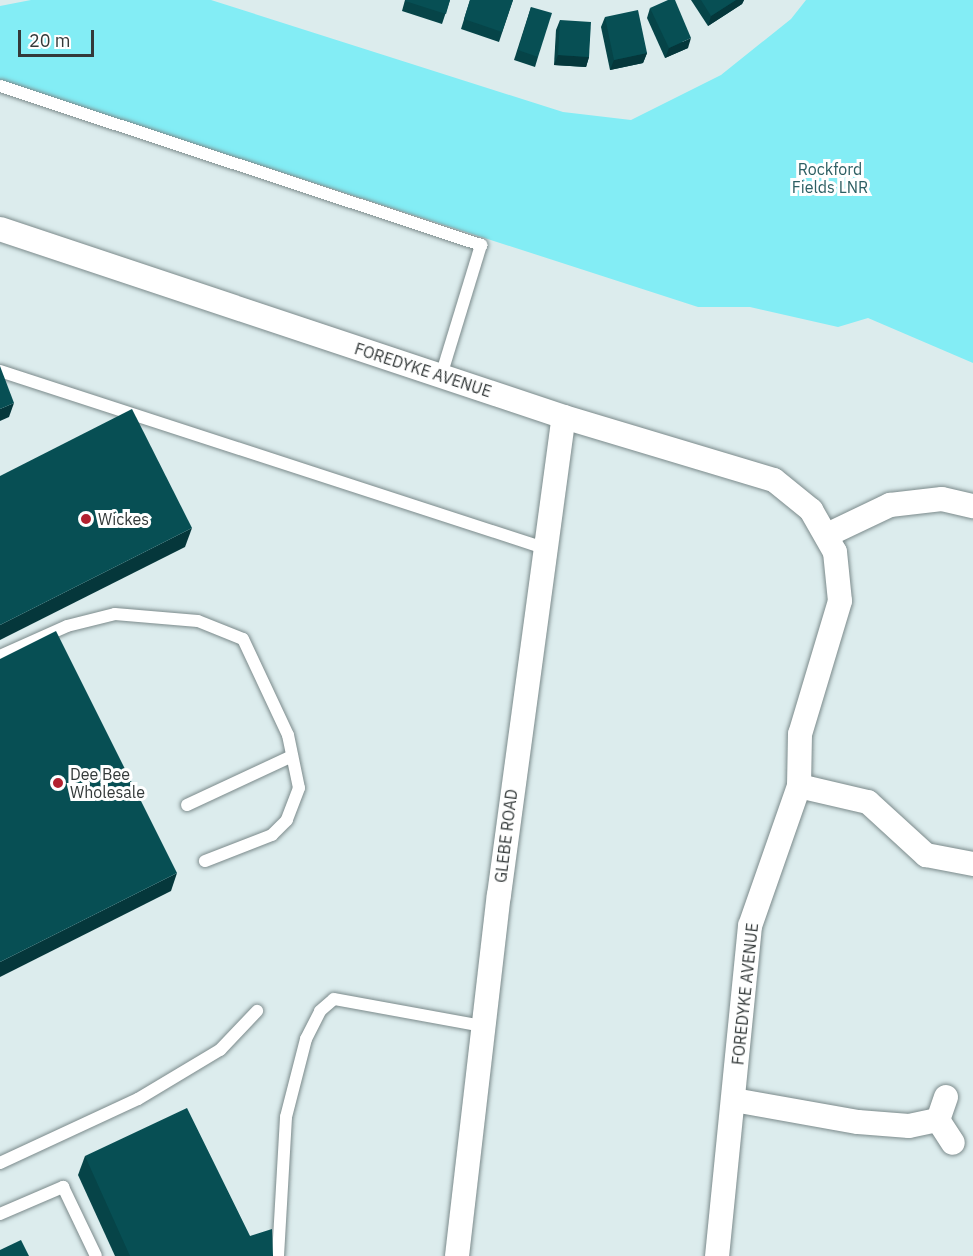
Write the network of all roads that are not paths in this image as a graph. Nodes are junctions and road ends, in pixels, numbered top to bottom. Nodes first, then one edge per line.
1 (0, 86) edge
2 (0, 229) edge
3 (0, 371) edge
4 (441, 376) junction
5 (564, 417) junction
6 (973, 506) edge
7 (827, 536) junction
8 (544, 548) junction
9 (0, 656) edge
10 (292, 756) junction
11 (799, 786) junction
12 (188, 805) dead end
13 (205, 861) dead end
14 (973, 864) edge
15 (257, 1011) dead end
16 (483, 1026) junction
17 (946, 1096) dead end
18 (734, 1100) junction
19 (938, 1120) junction
20 (952, 1143) dead end
21 (0, 1163) edge
22 (0, 1214) edge
23 (96, 1256) edge
24 (278, 1256) edge
25 (457, 1256) edge
26 (717, 1256) edge

1 - 4 lane
2 - 4 street, FOREDYKE AVENUE
3 - 8 lane
4 - 5 street, FOREDYKE AVENUE
5 - 7 street, FOREDYKE AVENUE
5 - 8 street, GLEBE ROAD
6 - 7 street
7 - 11 street, FOREDYKE AVENUE
8 - 16 street, GLEBE ROAD
9 - 10 lane
10 - 12 lane
10 - 13 lane
11 - 14 street
11 - 18 street, FOREDYKE AVENUE
15 - 21 lane
16 - 24 lane
16 - 25 street, GLEBE ROAD
17 - 19 street
18 - 19 street
18 - 26 street, FOREDYKE AVENUE
19 - 20 street
22 - 23 lane

